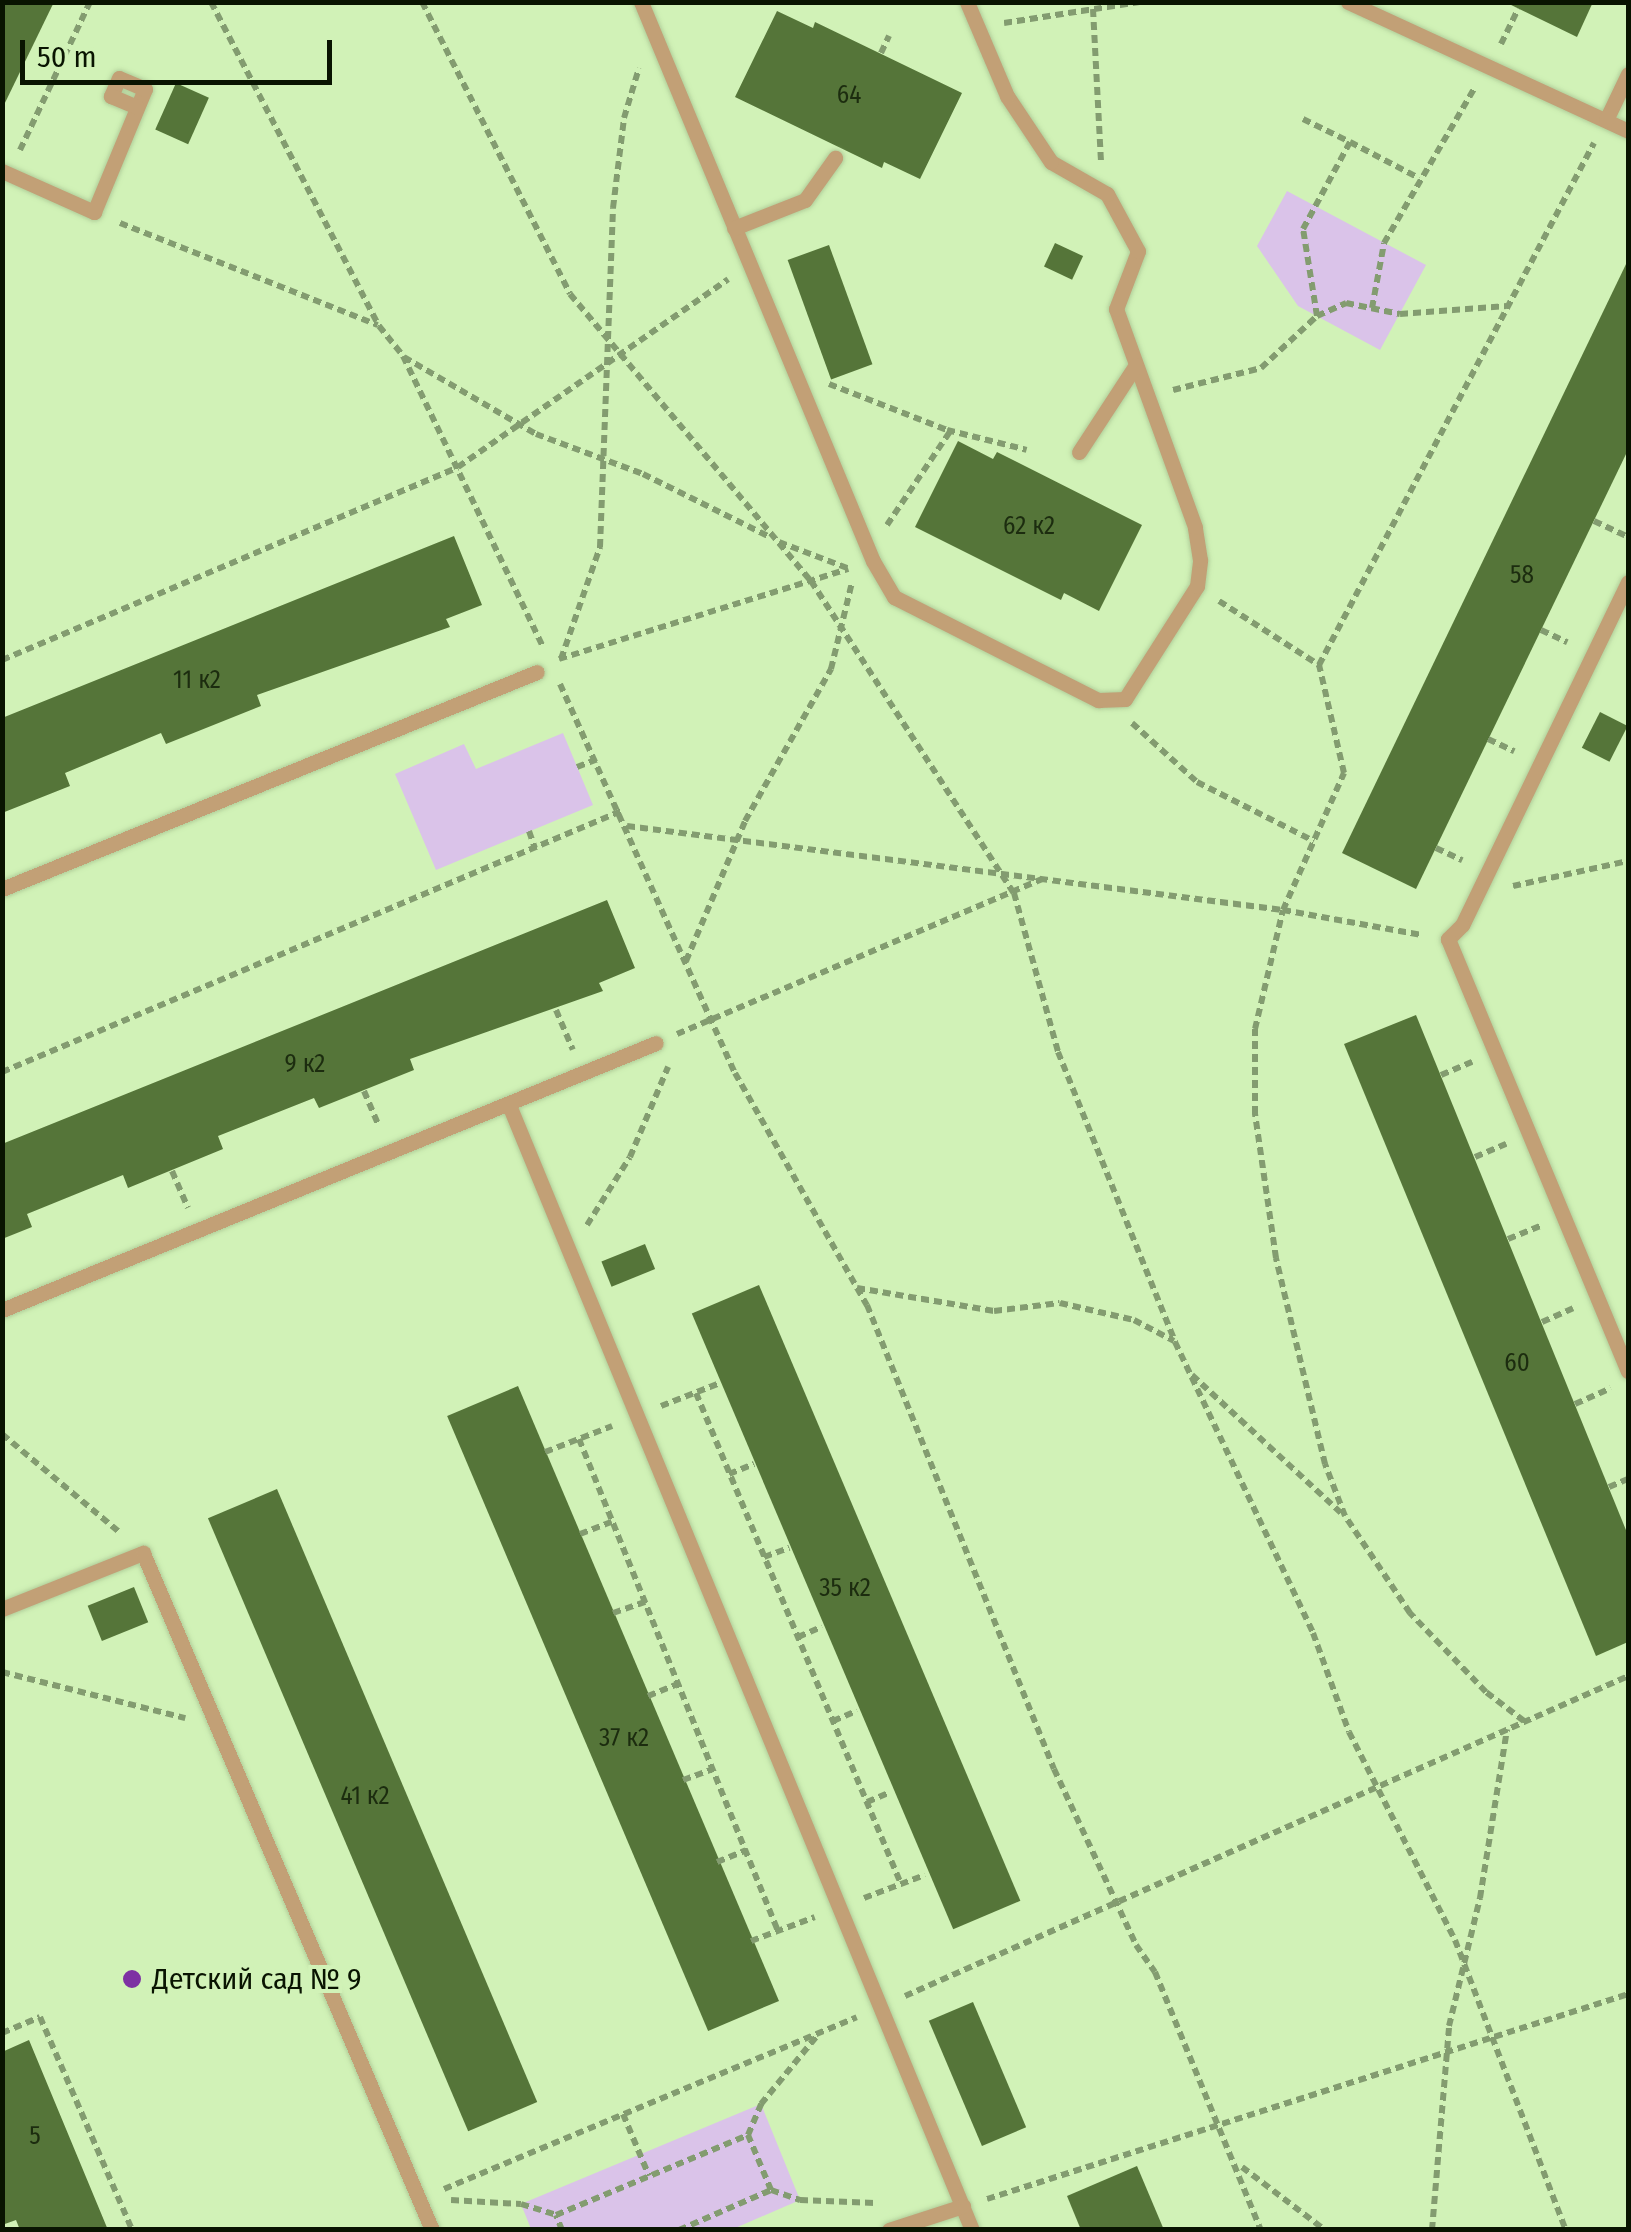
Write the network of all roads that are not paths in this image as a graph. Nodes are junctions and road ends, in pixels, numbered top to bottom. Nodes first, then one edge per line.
1 (641, 2) edge
2 (968, 2) edge
3 (1348, 2) edge
4 (1628, 74) edge
5 (137, 106) dead end
6 (1606, 120) junction
7 (1628, 131) edge
8 (835, 158) dead end
9 (5, 172) edge
10 (734, 228) junction
11 (1136, 365) junction
12 (1079, 452) dead end
13 (1628, 582) edge
14 (537, 672) dead end
15 (2, 889) edge
16 (656, 1043) dead end
17 (509, 1105) junction
18 (2, 1310) edge
19 (1628, 1371) edge
20 (2, 1609) edge
21 (962, 2206) junction
22 (432, 2230) edge
23 (890, 2230) edge
24 (972, 2230) edge

1 - 10 lane
2 - 11 lane
3 - 6 lane
4 - 6 lane
5 - 9 lane
6 - 7 lane
8 - 10 lane
10 - 11 lane
11 - 12 lane
13 - 19 lane
14 - 15 lane
16 - 17 lane
17 - 18 lane
17 - 21 lane
20 - 22 lane
21 - 23 lane
21 - 24 lane

